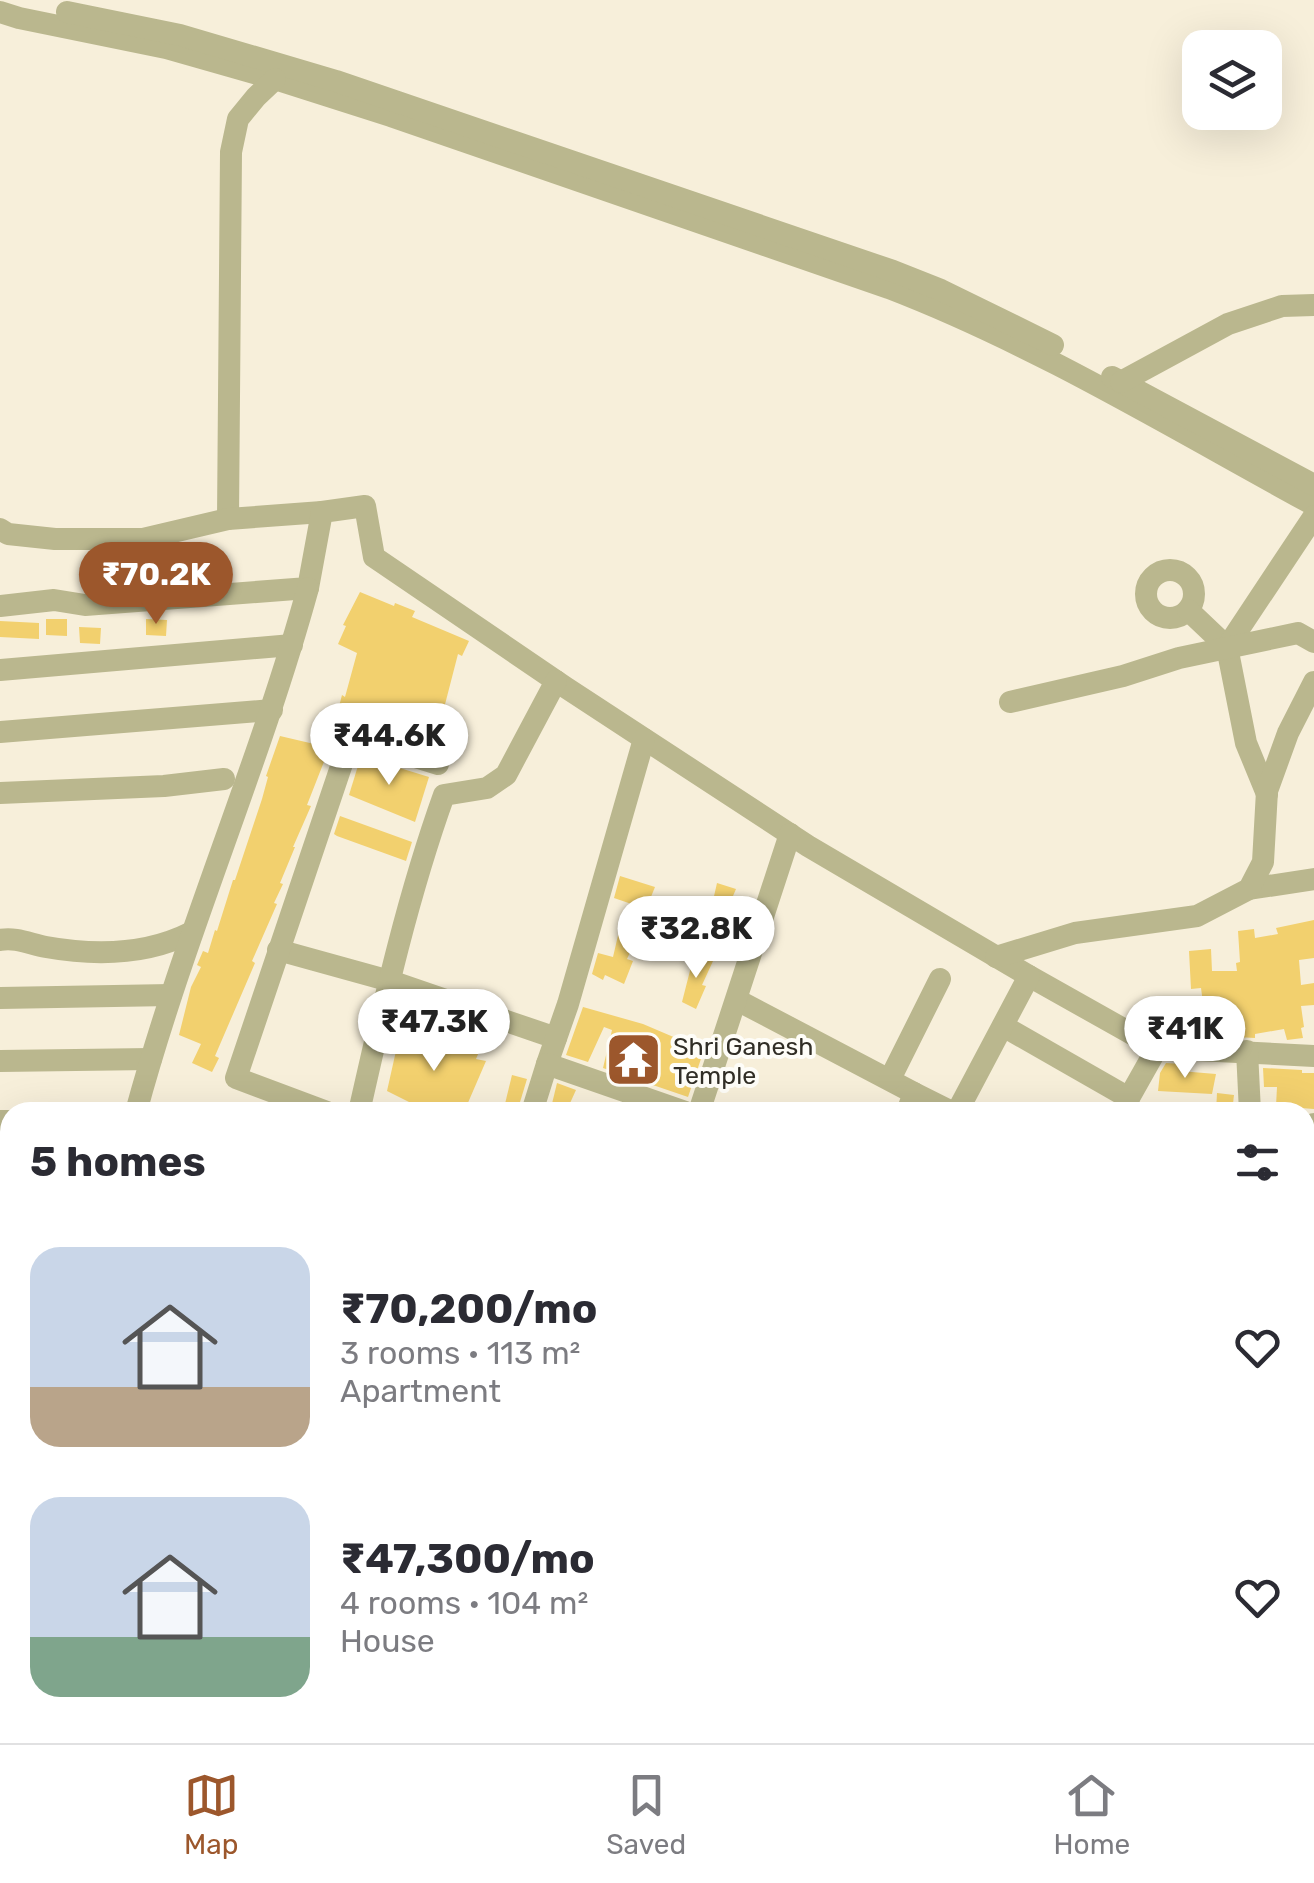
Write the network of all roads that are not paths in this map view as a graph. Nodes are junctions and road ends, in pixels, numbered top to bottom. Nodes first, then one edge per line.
1 (10, 0) edge
2 (0, 12) edge
3 (68, 13) edge
4 (275, 80) junction
5 (1314, 306) edge
6 (1121, 382) junction
7 (1314, 485) edge
8 (1314, 505) edge
9 (322, 512) junction
10 (1314, 516) edge
11 (228, 519) junction
12 (0, 530) edge
13 (308, 588) junction
14 (0, 606) edge
15 (1188, 610) dead end
16 (1314, 642) edge
17 (292, 645) junction
18 (1227, 647) junction
19 (0, 670) edge
20 (556, 681) junction
21 (1314, 682) edge
22 (1010, 702) dead end
23 (272, 710) junction
24 (0, 732) edge
25 (644, 739) junction
26 (438, 764) dead end
27 (224, 779) dead end
28 (0, 793) edge
29 (1267, 794) junction
30 (790, 834) junction
31 (1314, 879) edge
32 (1249, 890) junction
33 (192, 932) junction
34 (0, 940) edge
35 (278, 950) junction
36 (996, 956) junction
37 (1029, 976) junction
38 (940, 978) dead end
39 (390, 980) junction
40 (171, 995) junction
41 (0, 998) edge
42 (737, 1000) junction
43 (1003, 1026) junction
44 (556, 1038) junction
45 (1157, 1048) junction
46 (1247, 1051) junction
47 (1314, 1056) edge
48 (151, 1058) junction
49 (0, 1062) edge
50 (547, 1064) junction
51 (890, 1078) junction
52 (139, 1102) edge
53 (301, 1102) edge
54 (361, 1102) edge
55 (535, 1102) edge
56 (656, 1102) edge
57 (703, 1102) edge
58 (909, 1102) edge
59 (960, 1102) edge
60 (1120, 1102) edge
61 (1127, 1102) edge
62 (1250, 1102) edge

1 - 3 street
2 - 3 street
3 - 4 street
3 - 6 street
4 - 8 street
4 - 11 street
5 - 6 street
6 - 7 street
9 - 11 street
9 - 13 street
9 - 20 street
10 - 18 street
11 - 12 street
13 - 14 street
13 - 17 street
15 - 18 street
16 - 18 street
17 - 19 street
17 - 23 street
18 - 22 street
18 - 29 street
20 - 25 street
20 - 39 street
21 - 29 street
23 - 24 street
23 - 33 street
25 - 30 street
25 - 44 street
26 - 35 street
27 - 28 street
29 - 32 street
30 - 36 street
30 - 42 street
31 - 32 street
32 - 36 street
33 - 34 street
33 - 40 street
35 - 39 street
35 - 53 street
36 - 37 street
37 - 43 street
37 - 45 street
38 - 51 street
39 - 44 street
39 - 54 street
40 - 41 street
40 - 48 street
42 - 51 street
42 - 57 street
43 - 59 street
43 - 60 street
44 - 50 street
45 - 46 street
45 - 61 street
46 - 47 street
46 - 62 street
48 - 49 street
48 - 52 street
50 - 55 street
50 - 56 street
51 - 58 street

